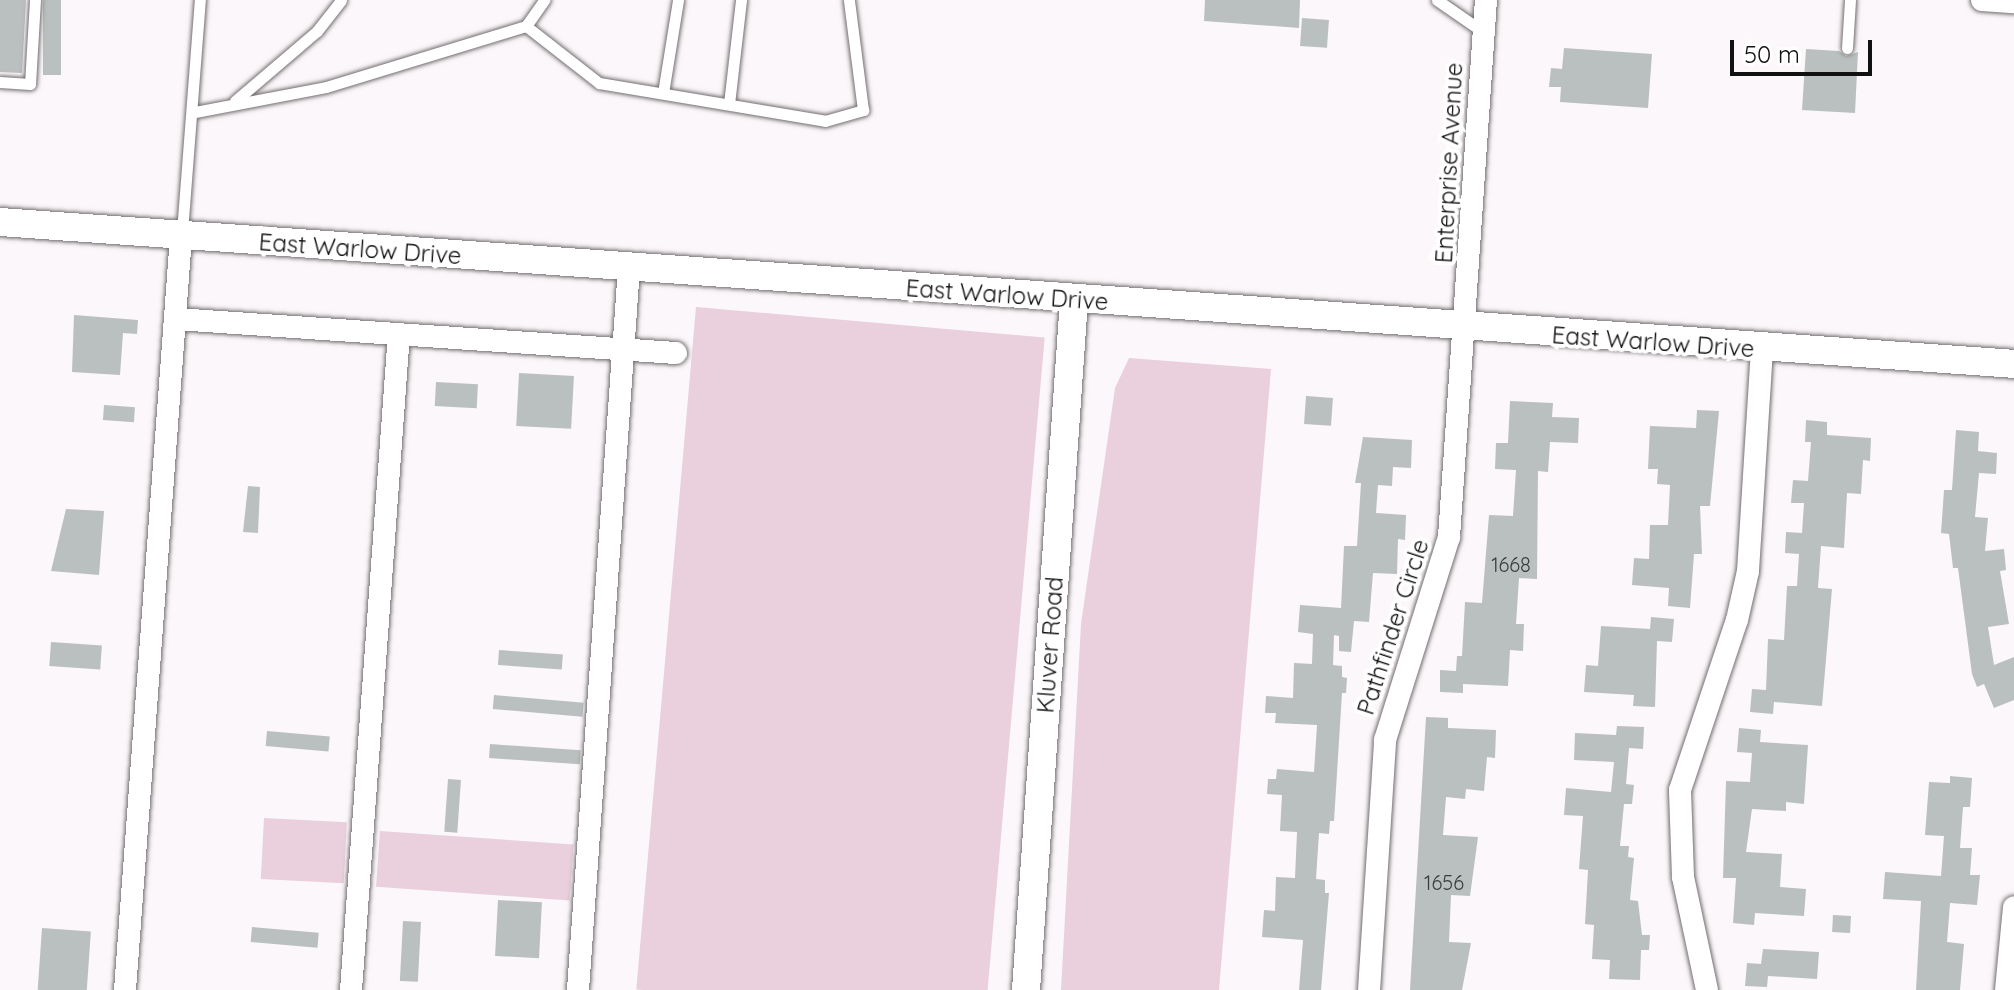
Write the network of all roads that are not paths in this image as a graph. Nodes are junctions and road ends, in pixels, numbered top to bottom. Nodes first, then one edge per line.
1 (35, 0) edge
2 (200, 0) edge
3 (341, 0) edge
4 (544, 0) edge
5 (678, 0) edge
6 (741, 0) edge
7 (849, 0) edge
8 (1437, 0) edge
9 (1486, 0) edge
10 (1850, 0) edge
11 (1982, 0) edge
12 (2014, 2) edge
13 (526, 26) junction
14 (1482, 31) junction
15 (1847, 48) dead end
16 (0, 82) edge
17 (663, 93) junction
18 (235, 101) junction
19 (729, 104) junction
20 (195, 112) junction
21 (0, 222) edge
22 (181, 237) junction
23 (629, 268) junction
24 (1074, 300) junction
25 (176, 319) junction
26 (1466, 329) junction
27 (399, 334) junction
28 (1762, 349) junction
29 (625, 350) junction
30 (676, 353) dead end
31 (2014, 364) edge
32 (2014, 907) edge
33 (125, 990) edge
34 (351, 990) edge
35 (578, 990) edge
36 (1026, 990) edge
37 (1369, 990) edge
38 (1707, 990) edge
39 (2006, 990) edge

1 - 16 lane
2 - 20 lane
3 - 18 lane
4 - 13 lane
5 - 17 lane
6 - 19 lane
7 - 19 lane
8 - 14 lane
9 - 14 street, Enterprise Avenue
10 - 15 lane
11 - 12 street
13 - 17 lane
13 - 18 lane
14 - 26 street, Enterprise Avenue
17 - 19 lane
18 - 20 lane
20 - 22 lane
21 - 22 street, East Warlow Drive
22 - 23 street, East Warlow Drive
22 - 25 street
23 - 24 street, East Warlow Drive
23 - 29 street
24 - 26 street, East Warlow Drive
24 - 36 street, Kluver Road
25 - 27 street
25 - 33 street
26 - 28 street, East Warlow Drive
26 - 37 street, Pathfinder Circle
27 - 29 street
27 - 34 street
28 - 31 street, East Warlow Drive
28 - 38 street
29 - 30 street
29 - 35 street
32 - 39 street

